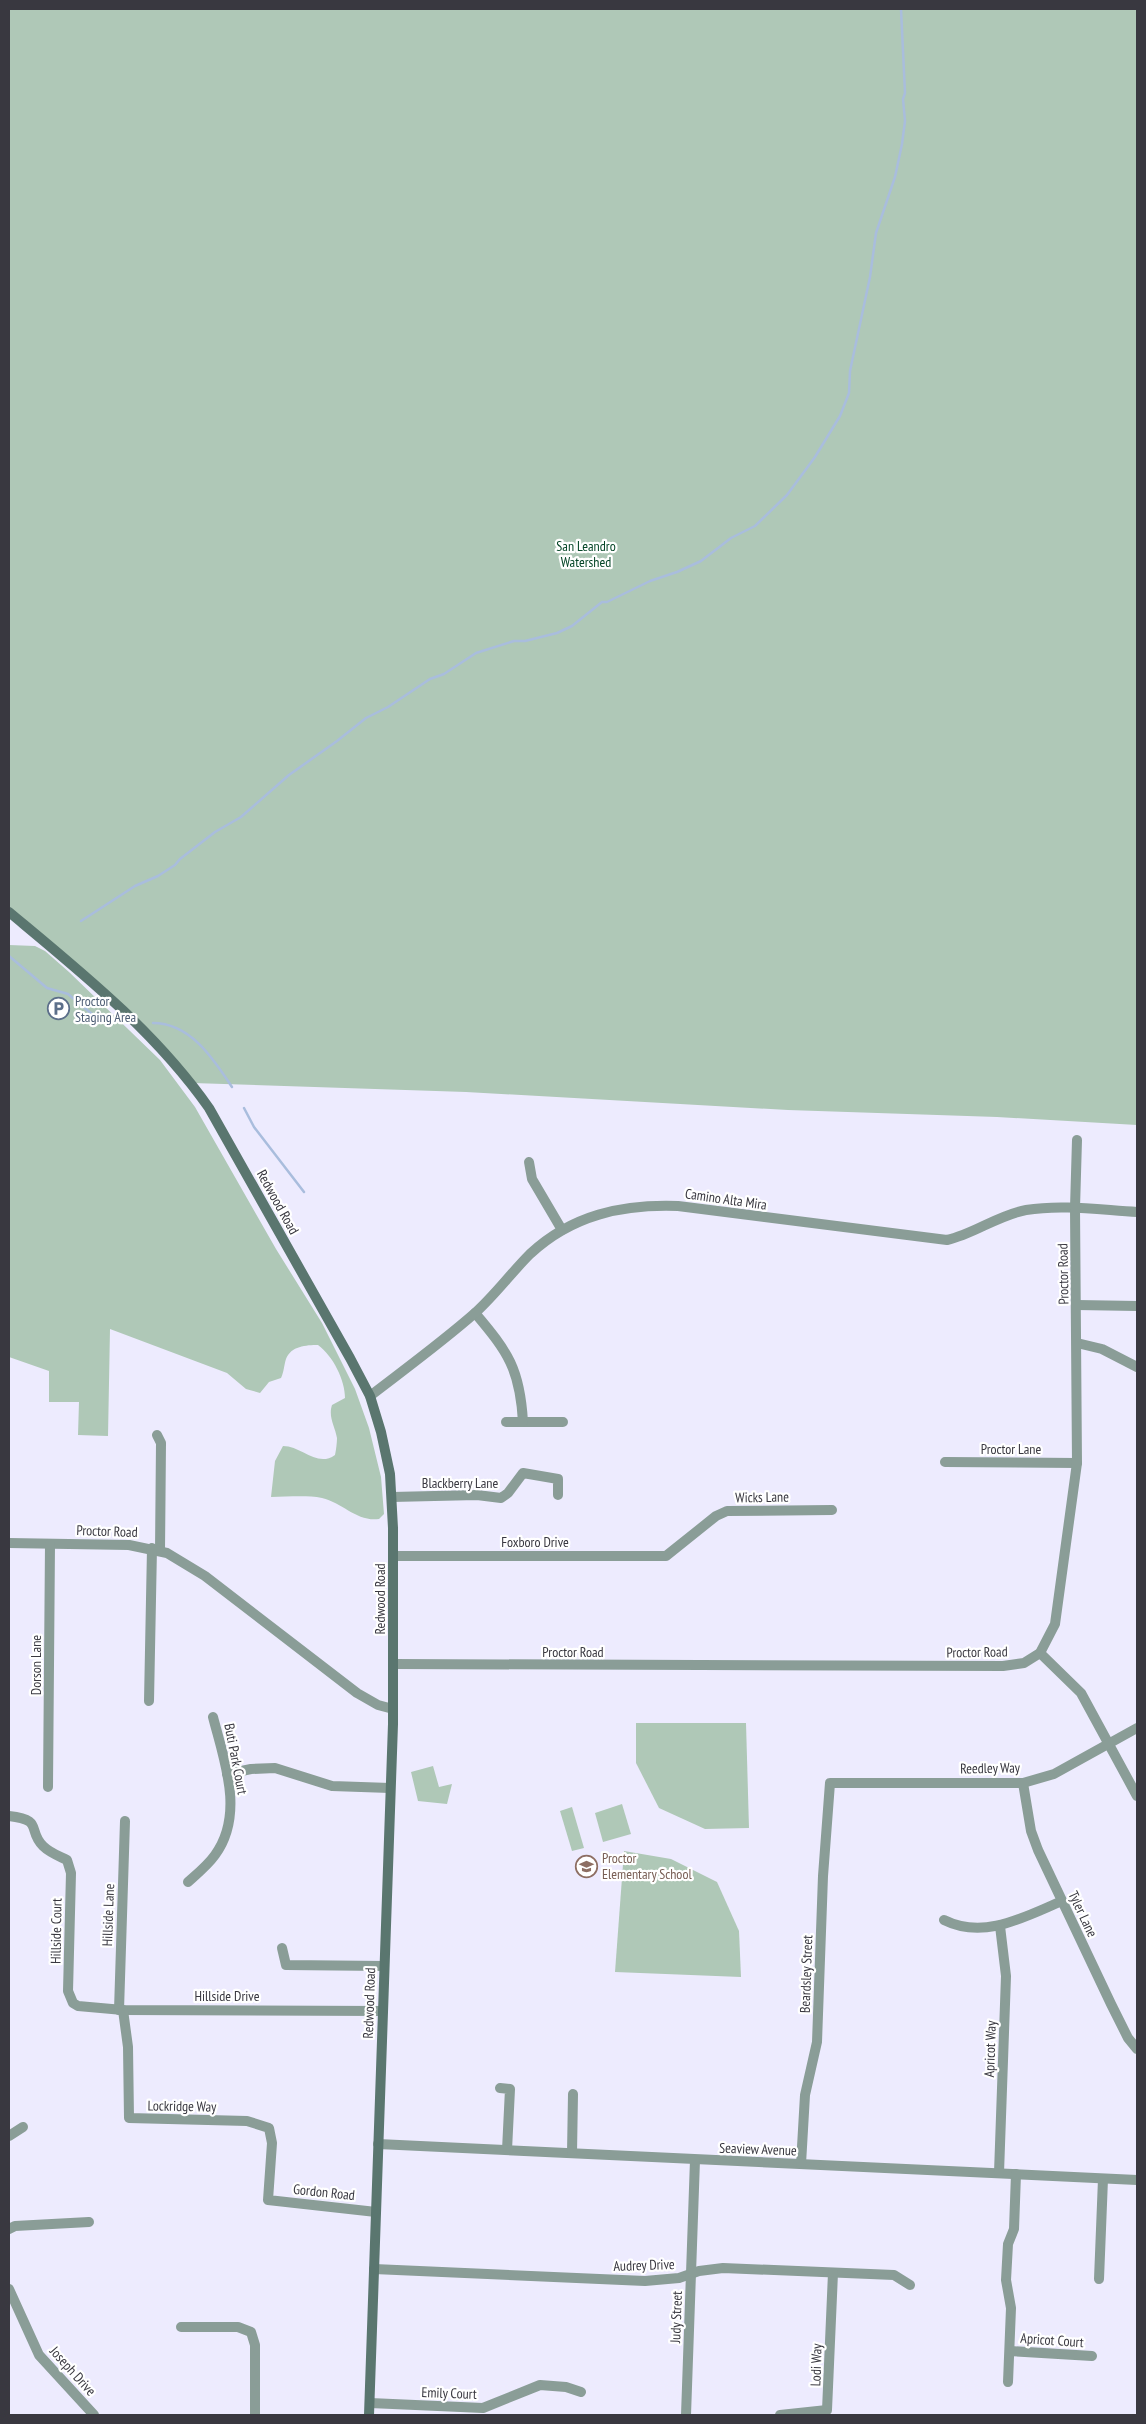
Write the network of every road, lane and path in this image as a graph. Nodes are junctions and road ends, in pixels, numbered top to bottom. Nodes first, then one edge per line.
1 (9, 912) edge
2 (1077, 1140) dead end
3 (529, 1162) dead end
4 (1075, 1208) junction
5 (1137, 1212) edge
6 (562, 1230) junction
7 (1077, 1305) junction
8 (1137, 1306) edge
9 (475, 1313) junction
10 (1077, 1343) junction
11 (1137, 1367) edge
12 (370, 1396) junction
13 (506, 1422) dead end
14 (523, 1422) junction
15 (562, 1422) dead end
16 (157, 1435) dead end
17 (945, 1462) dead end
18 (1077, 1463) junction
19 (392, 1496) junction
20 (558, 1496) dead end
21 (832, 1510) dead end
22 (9, 1543) edge
23 (50, 1544) junction
24 (674, 1548) joint
25 (156, 1549) junction
26 (394, 1556) junction
27 (1040, 1653) junction
28 (394, 1664) junction
29 (149, 1701) dead end
30 (393, 1709) junction
31 (213, 1717) dead end
32 (1137, 1728) edge
33 (1108, 1744) junction
34 (228, 1774) junction
35 (830, 1783) joint
36 (1023, 1783) junction
37 (48, 1787) dead end
38 (390, 1788) junction
39 (1137, 1796) edge
40 (9, 1816) edge
41 (125, 1821) dead end
42 (188, 1882) dead end
43 (1062, 1901) junction
44 (944, 1920) dead end
45 (1000, 1926) junction
46 (282, 1948) dead end
47 (384, 1966) junction
48 (73, 2003) joint
49 (121, 2010) junction
50 (383, 2010) junction
51 (1137, 2049) edge
52 (500, 2088) dead end
53 (573, 2094) dead end
54 (23, 2127) dead end
55 (9, 2136) edge
56 (378, 2144) junction
57 (507, 2150) junction
58 (572, 2153) junction
59 (695, 2160) junction
60 (801, 2164) junction
61 (999, 2173) junction
62 (1016, 2174) junction
63 (1103, 2179) junction
64 (1137, 2180) edge
65 (268, 2200) joint
66 (376, 2212) junction
67 (89, 2222) dead end
68 (9, 2229) edge
69 (374, 2269) junction
70 (833, 2273) junction
71 (690, 2275) junction
72 (1098, 2279) dead end
73 (910, 2285) dead end
74 (9, 2289) edge
75 (181, 2328) dead end
76 (1010, 2351) junction
77 (1092, 2356) dead end
78 (1008, 2382) dead end
79 (581, 2392) dead end
80 (370, 2403) junction
81 (94, 2415) edge
82 (255, 2415) edge
83 (369, 2415) edge
84 (686, 2415) edge
85 (780, 2415) edge

1 - 12 main road, Redwood Road
2 - 4 street, Proctor Road
3 - 6 street
4 - 5 street, Camino Alta Mira
4 - 6 street, Camino Alta Mira
4 - 7 street, Proctor Road
6 - 9 street, Camino Alta Mira
7 - 8 street
7 - 10 street, Proctor Road
9 - 12 street, Camino Alta Mira
9 - 14 street
10 - 11 street
10 - 18 street, Proctor Road
12 - 19 main road, Redwood Road
13 - 14 street
14 - 15 street
16 - 25 street
17 - 18 street, Proctor Lane
18 - 27 street, Proctor Road
19 - 20 street, Blackberry Lane
19 - 26 main road, Redwood Road
21 - 24 street, Wicks Lane
22 - 23 street, Proctor Road
23 - 25 street, Proctor Road
23 - 37 street, Dorson Lane
24 - 26 street, Foxboro Drive
25 - 29 street
25 - 30 street, Proctor Road
26 - 28 main road, Redwood Road
27 - 28 street, Proctor Road
27 - 33 street
28 - 30 main road, Redwood Road
30 - 38 main road, Redwood Road
31 - 34 street, Buti Park Court
32 - 33 street, Reedley Way
33 - 36 street, Reedley Way
33 - 39 street
34 - 38 street
34 - 42 street, Buti Park Court
35 - 36 street, Reedley Way
35 - 60 street, Beardsley Street
36 - 43 street, Tyler Lane
38 - 47 main road, Redwood Road
40 - 48 street, Hillside Court
41 - 49 street, Hillside Lane
43 - 45 street
43 - 51 street, Tyler Lane
44 - 45 street
45 - 61 street, Apricot Way
46 - 47 street
47 - 50 main road, Redwood Road
48 - 49 street, Hillside Drive
49 - 50 street, Hillside Drive
49 - 65 street, Lockridge Way
50 - 56 main road, Redwood Road
52 - 57 street
53 - 58 street
54 - 55 street
56 - 57 street, Seaview Avenue
56 - 66 main road, Redwood Road
57 - 58 street, Seaview Avenue
58 - 59 street, Seaview Avenue
59 - 60 street, Seaview Avenue
59 - 71 street, Judy Street
60 - 61 street, Seaview Avenue
61 - 62 street, Seaview Avenue
62 - 63 street, Seaview Avenue
62 - 76 street
63 - 64 street, Seaview Avenue
63 - 72 street
65 - 66 street, Gordon Road
66 - 69 main road, Redwood Road
67 - 68 street
69 - 71 street, Audrey Drive
69 - 80 main road, Redwood Road
70 - 71 street, Audrey Drive
70 - 73 street, Audrey Drive
70 - 85 street, Lodi Way
71 - 84 street, Judy Street
74 - 81 street, Joseph Drive
75 - 82 street
76 - 77 street, Apricot Court
76 - 78 street
79 - 80 street, Emily Court
80 - 83 main road, Redwood Road

